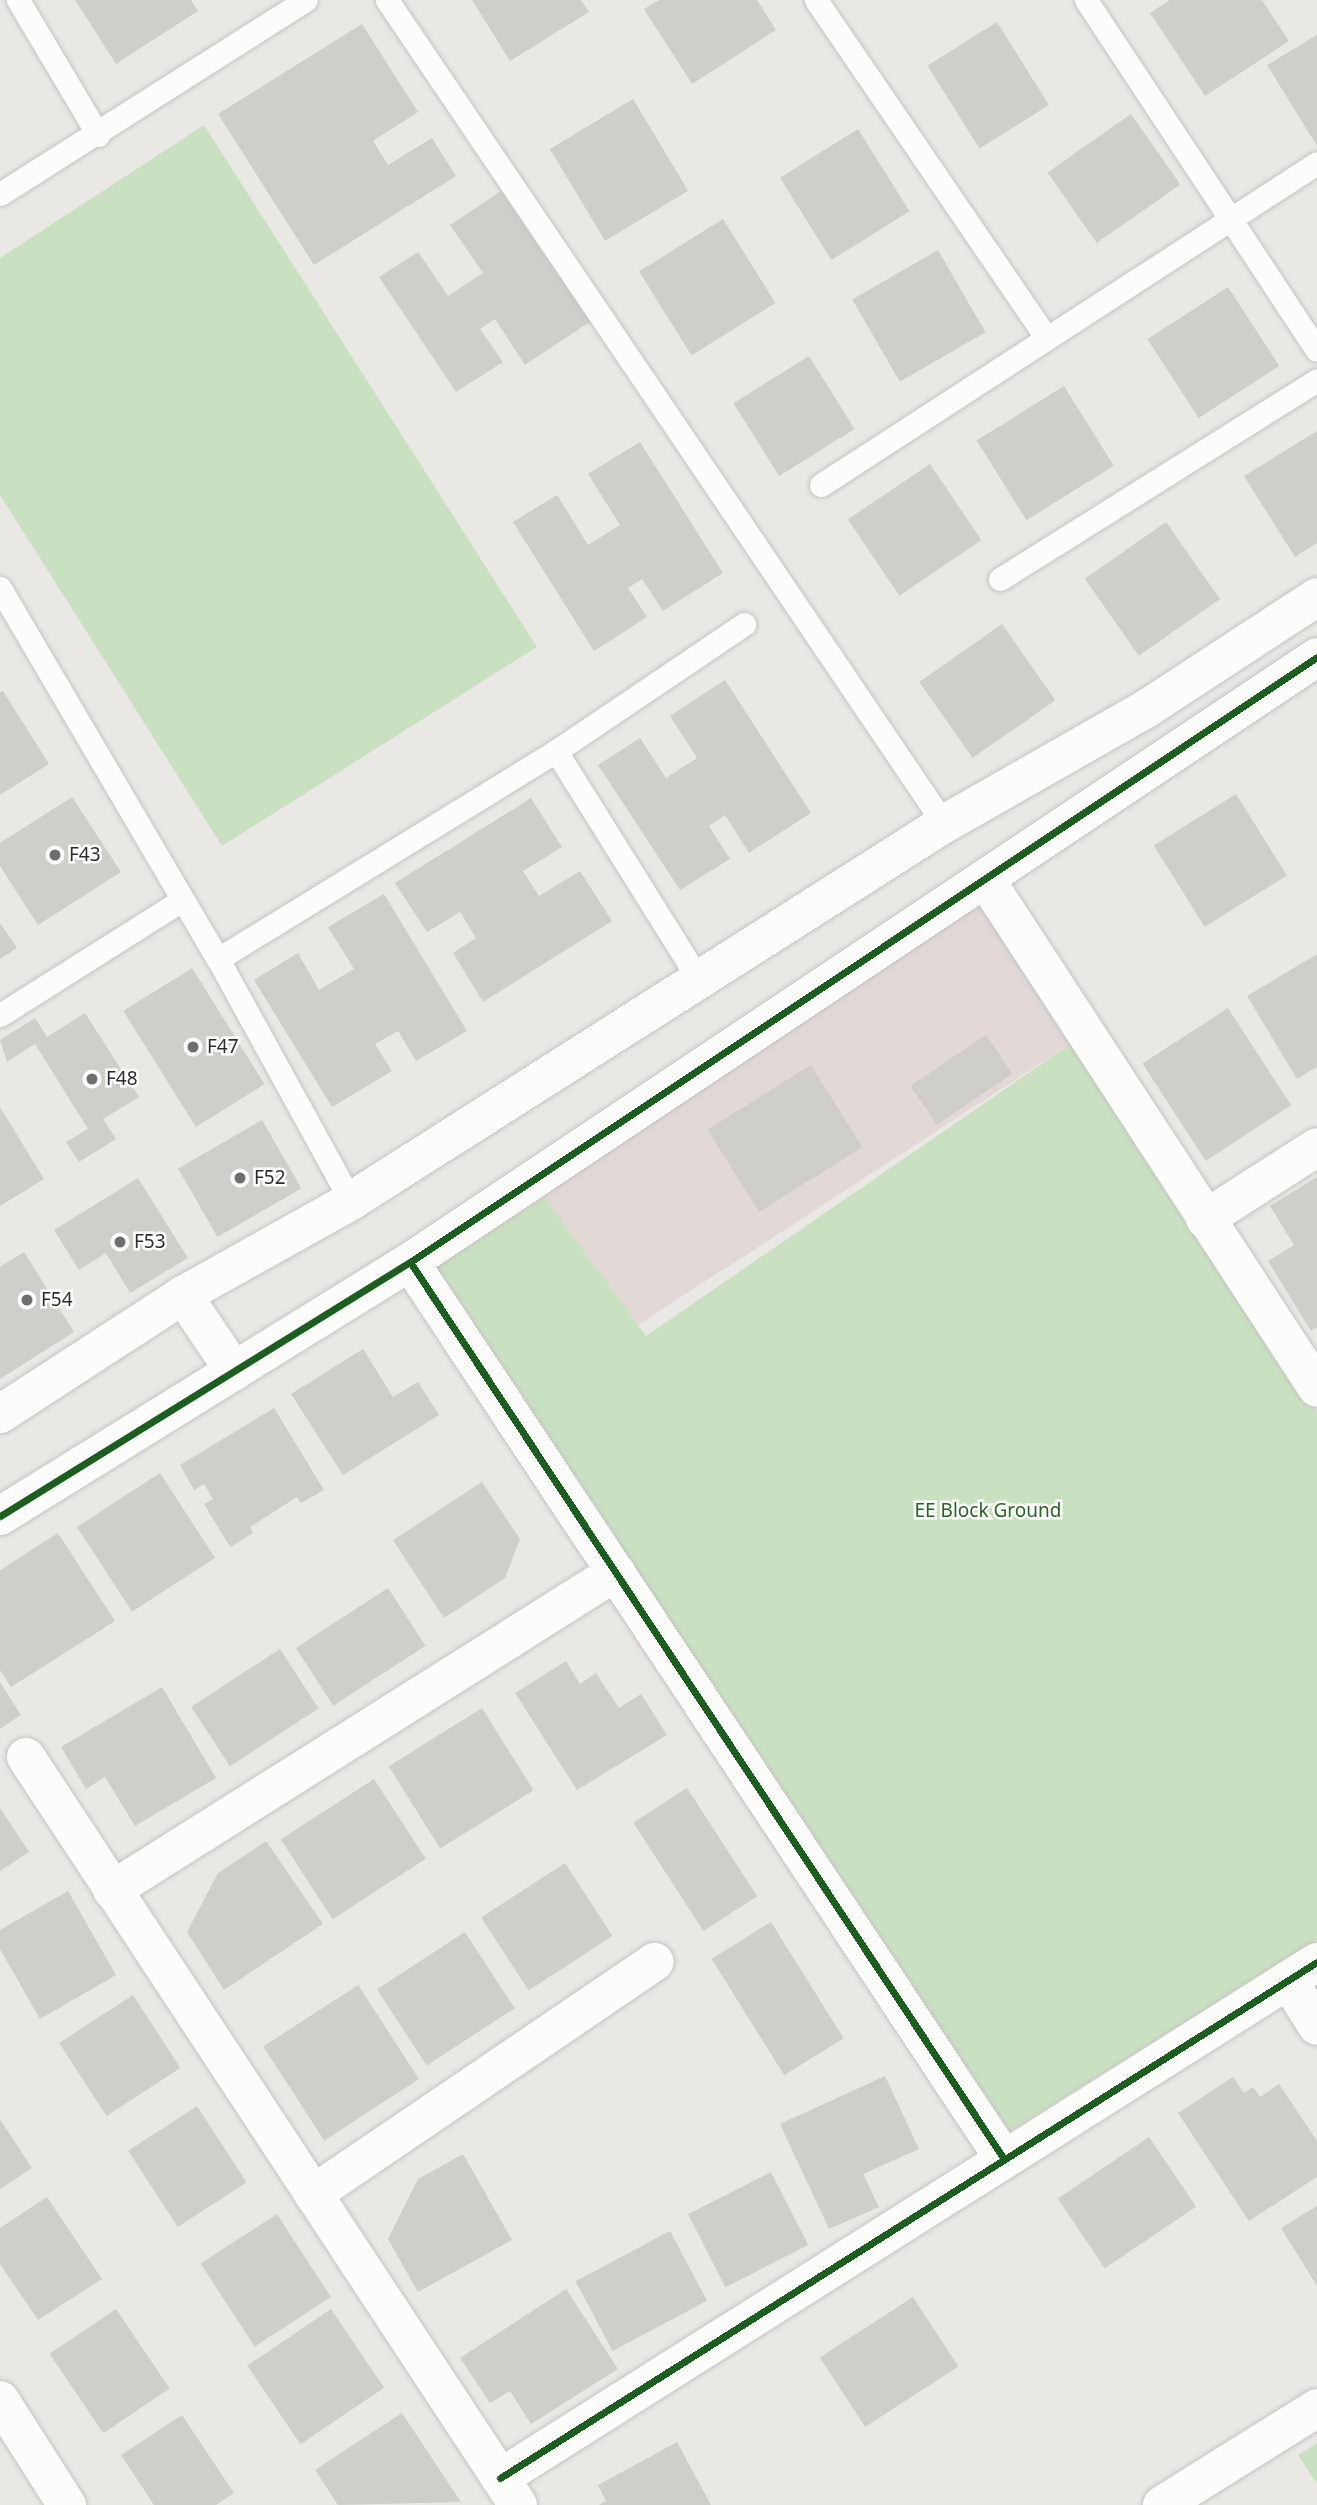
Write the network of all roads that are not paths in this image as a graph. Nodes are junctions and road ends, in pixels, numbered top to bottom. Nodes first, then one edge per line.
1 (18, 0) edge
2 (306, 0) edge
3 (387, 0) edge
4 (816, 0) edge
5 (1086, 0) edge
6 (98, 135) junction
7 (1317, 163) edge
8 (0, 194) edge
9 (1230, 220) junction
10 (1047, 338) junction
11 (1317, 351) edge
12 (1317, 380) edge
13 (821, 485) dead end
14 (999, 579) dead end
15 (0, 588) edge
16 (1317, 597) edge
17 (744, 624) dead end
18 (1317, 657) edge
19 (1146, 709) junction
20 (556, 751) junction
21 (1175, 753) junction
22 (944, 824) junction
23 (986, 880) junction
24 (182, 900) junction
25 (218, 959) junction
26 (698, 978) junction
27 (0, 1015) edge
28 (1317, 1147) edge
29 (351, 1201) junction
30 (1205, 1219) junction
31 (410, 1262) junction
32 (183, 1295) junction
33 (234, 1371) junction
34 (1317, 1388) edge
35 (0, 1414) edge
36 (0, 1516) edge
37 (616, 1573) junction
38 (26, 1756) dead end
39 (112, 1890) junction
40 (655, 1962) dead end
41 (1303, 1971) edge
42 (1317, 2026) edge
43 (1004, 2159) junction
44 (313, 2194) junction
45 (0, 2400) edge
46 (1317, 2408) edge
47 (509, 2491) edge
48 (67, 2505) edge
49 (1162, 2505) edge

1 - 6 lane
2 - 6 lane
3 - 22 lane
4 - 10 lane
5 - 9 lane
6 - 8 lane
7 - 9 lane
9 - 10 lane
9 - 11 lane
10 - 13 lane
12 - 14 lane
15 - 24 lane
16 - 19 street
17 - 20 lane
18 - 21 street
19 - 21 street
19 - 22 street
20 - 25 lane
20 - 26 lane
21 - 23 street
22 - 26 street
23 - 30 street
23 - 31 street
24 - 25 lane
24 - 27 lane
25 - 29 lane
26 - 29 street
28 - 30 street
29 - 32 street
30 - 34 street
31 - 33 street
31 - 37 street
32 - 33 street
32 - 35 street
33 - 36 street
37 - 39 street
37 - 43 street
38 - 39 street
39 - 44 street
40 - 44 street
41 - 42 street
41 - 43 street
43 - 47 street
44 - 47 street
45 - 48 street
46 - 49 street

